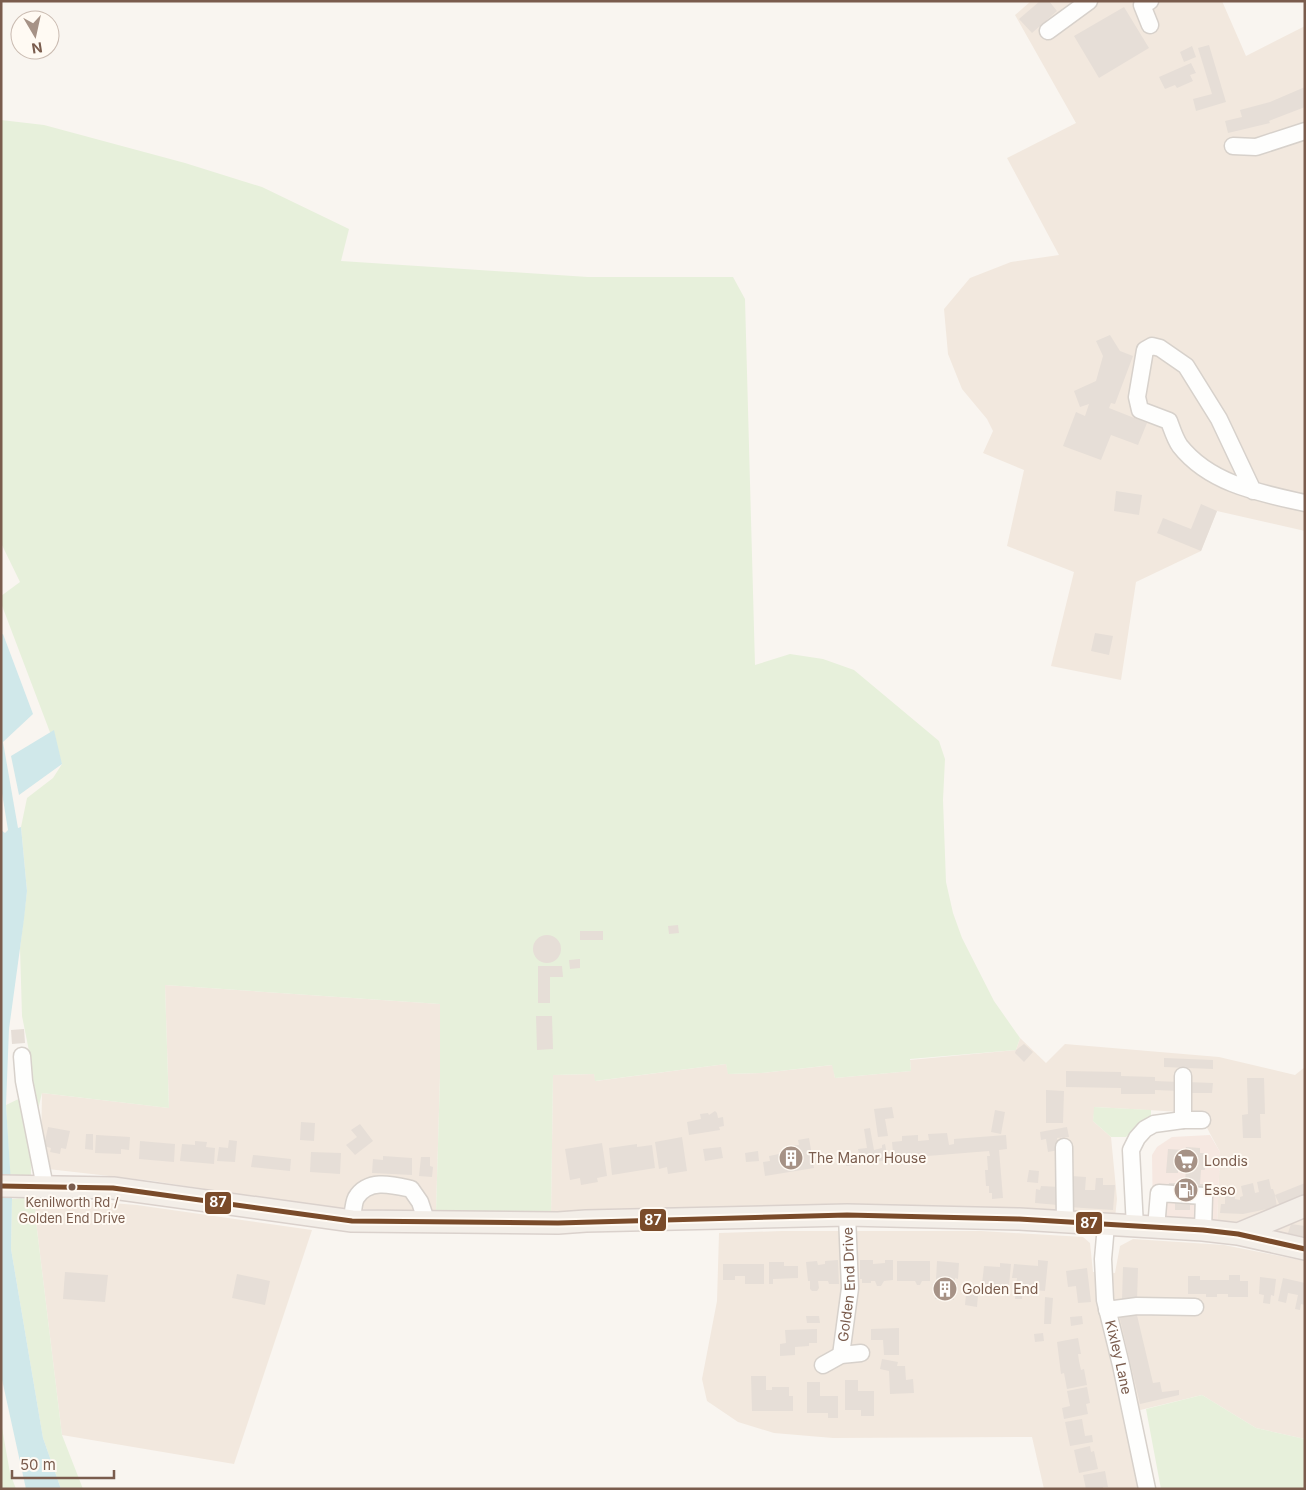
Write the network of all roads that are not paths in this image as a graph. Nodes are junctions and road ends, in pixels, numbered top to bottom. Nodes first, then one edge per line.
1 (1089, 1) edge
2 (1142, 2) edge
3 (1150, 25) dead end
4 (1048, 31) dead end
5 (1305, 131) edge
6 (1233, 146) dead end
7 (1253, 491) junction
8 (1305, 503) edge
9 (22, 1056) dead end
10 (1184, 1076) dead end
11 (1183, 1120) junction
12 (1202, 1120) dead end
13 (1064, 1147) dead end
14 (9, 1186) edge
15 (45, 1187) junction
16 (1305, 1206) edge
17 (848, 1215) junction
18 (352, 1221) junction
19 (1065, 1222) junction
20 (427, 1223) junction
21 (1106, 1225) junction
22 (1135, 1227) junction
23 (1156, 1228) junction
24 (1203, 1230) junction
25 (1238, 1234) junction
26 (1305, 1250) edge
27 (1195, 1307) dead end
28 (1107, 1310) junction
29 (860, 1353) dead end
30 (841, 1355) junction
31 (822, 1365) dead end
32 (1148, 1489) edge

1 - 4 street
2 - 3 street
5 - 6 street
7 - 7 street
7 - 8 street
9 - 15 street
10 - 11 street
11 - 12 street
11 - 22 street
13 - 19 street
14 - 15 main road
15 - 18 main road
16 - 25 main road
17 - 19 main road
17 - 20 main road
17 - 30 street, Golden End Drive
18 - 20 main road
18 - 20 street
19 - 21 main road
21 - 22 main road
21 - 28 street, Kixley Lane
22 - 23 main road
23 - 24 main road
23 - 24 street
24 - 25 main road
25 - 26 main road
27 - 28 street
28 - 32 street, Kixley Lane
29 - 30 street, Golden End Drive
30 - 31 street, Golden End Drive

